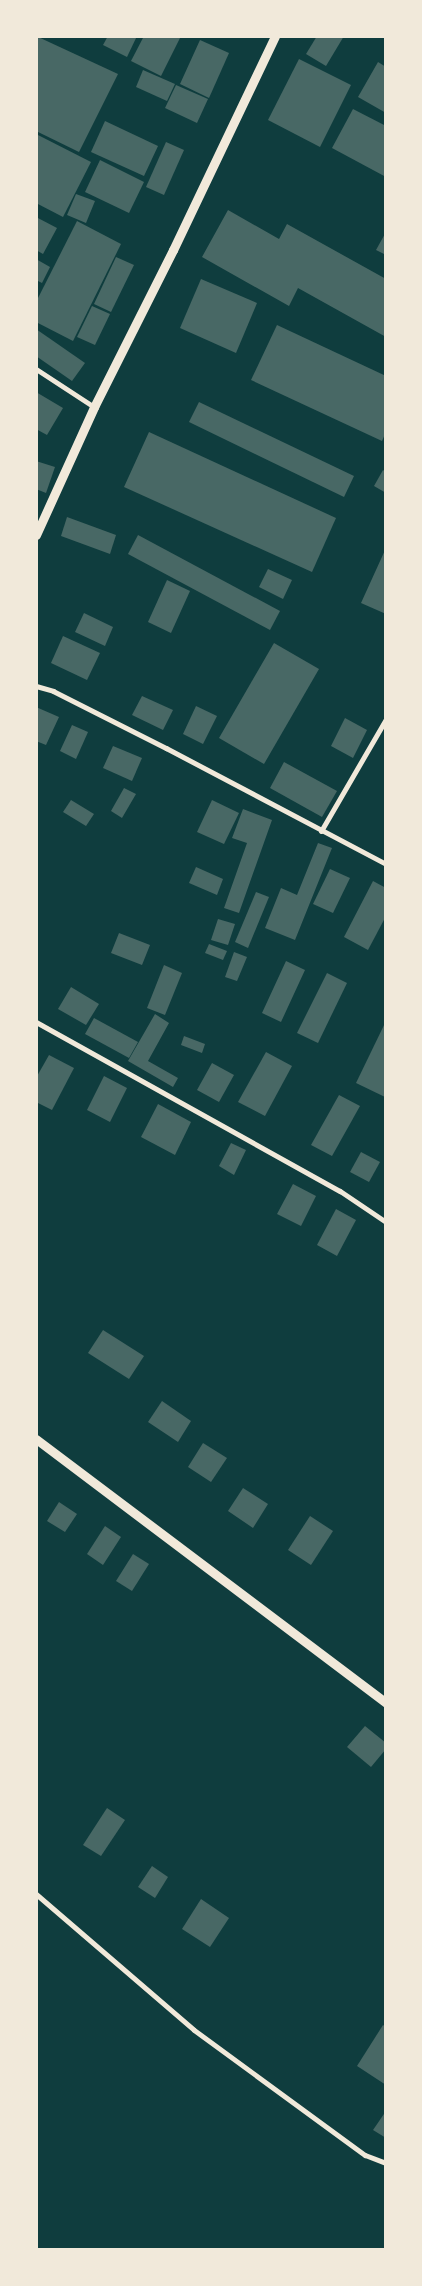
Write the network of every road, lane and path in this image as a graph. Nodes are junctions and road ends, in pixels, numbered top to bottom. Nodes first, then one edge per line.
1 (275, 36) edge
2 (36, 369) edge
3 (94, 407) junction
4 (36, 535) edge
5 (36, 686) edge
6 (386, 719) edge
7 (321, 831) junction
8 (386, 864) edge
9 (36, 1022) edge
10 (386, 1222) edge
11 (36, 1439) edge
12 (386, 1703) edge
13 (36, 1894) edge
14 (386, 2164) edge

1 - 3 street
2 - 3 street
3 - 4 street
5 - 7 street
6 - 7 street
7 - 8 street
9 - 10 street
11 - 12 street
13 - 14 street

